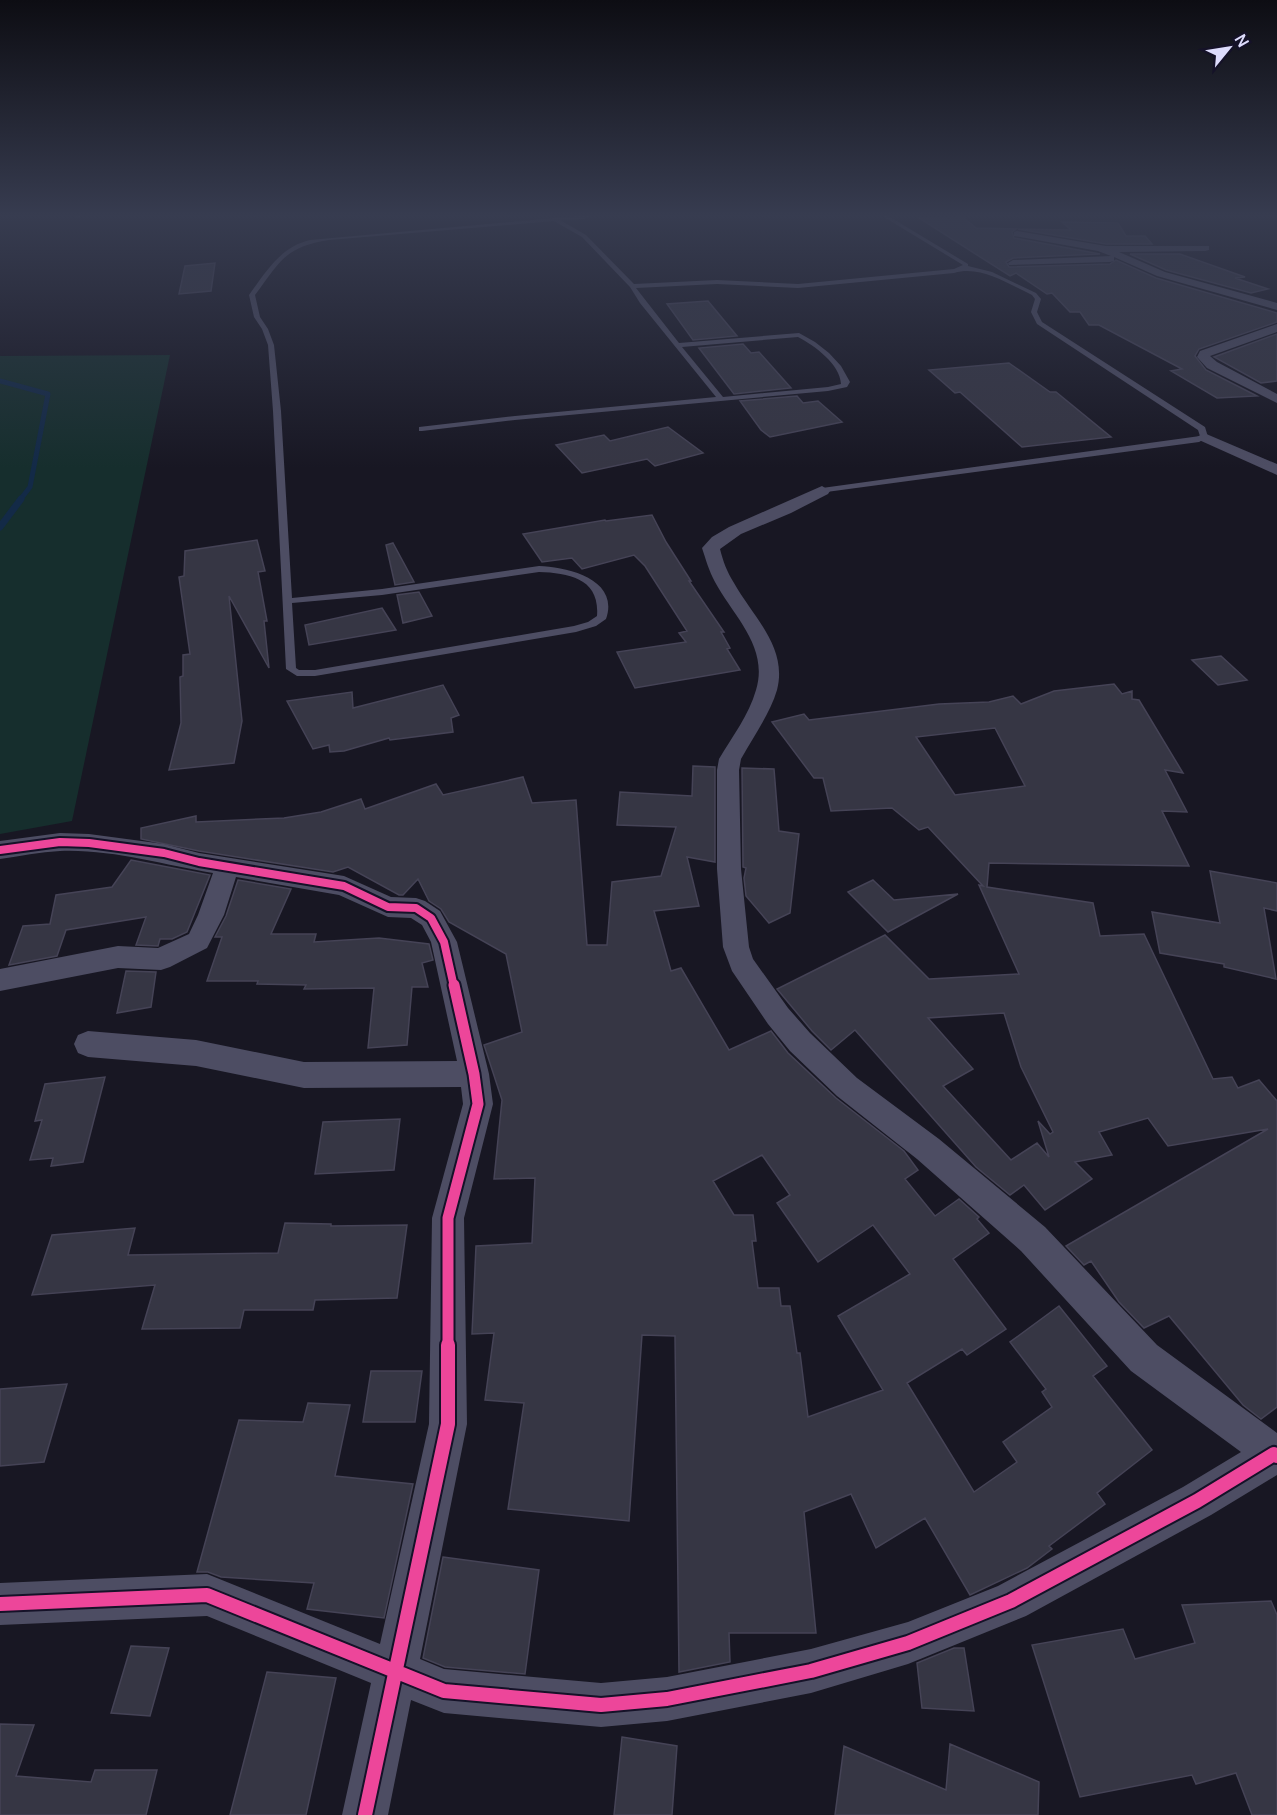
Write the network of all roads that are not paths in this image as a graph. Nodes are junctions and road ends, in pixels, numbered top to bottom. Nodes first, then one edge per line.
1 (253, 299) edge
2 (640, 299) edge
3 (1038, 299) edge
4 (1248, 299) edge
5 (1277, 307) edge
6 (1277, 328) edge
7 (1250, 338) junction
8 (1268, 344) dead end
9 (679, 345) junction
10 (720, 398) junction
11 (1277, 399) edge
12 (422, 429) dead end
13 (1204, 437) junction
14 (1277, 470) edge
15 (822, 491) joint
16 (287, 601) junction
17 (0, 850) edge
18 (228, 866) junction
19 (0, 980) edge
20 (88, 1044) dead end
21 (474, 1074) junction
22 (1276, 1455) edge
23 (0, 1604) edge
24 (395, 1671) junction
25 (365, 1815) edge

1 - 16 lane
2 - 9 lane
3 - 13 lane
4 - 5 street
6 - 7 street
7 - 8 street
7 - 11 street
9 - 10 lane
9 - 10 lane
10 - 12 lane
13 - 14 street
13 - 15 lane
15 - 22 street
16 - 16 lane
17 - 18 street
18 - 19 street
18 - 21 street
20 - 21 street
21 - 24 street
22 - 24 street
23 - 24 street
24 - 25 street

